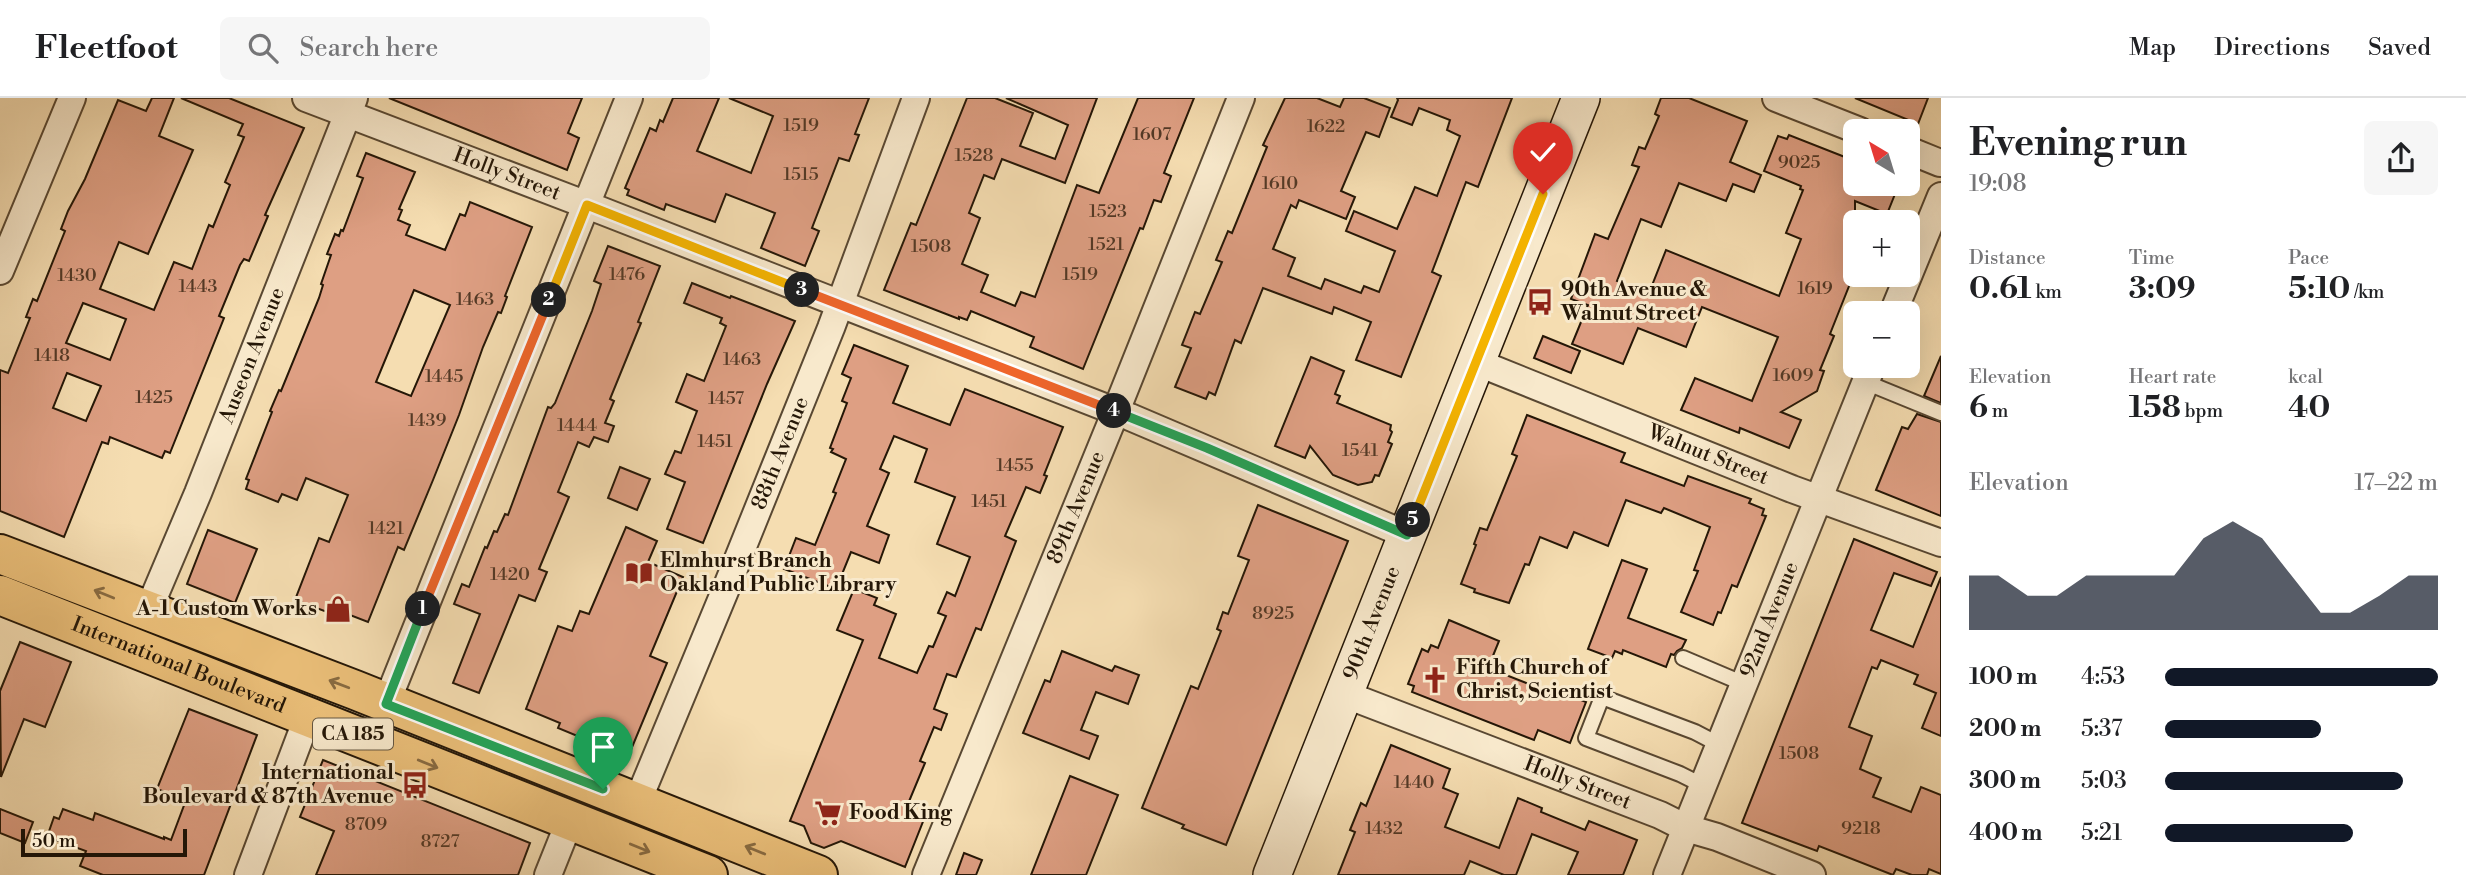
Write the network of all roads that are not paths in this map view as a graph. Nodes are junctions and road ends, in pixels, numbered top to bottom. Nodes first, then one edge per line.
1 (72, 98) edge
2 (306, 98) edge
3 (629, 98) edge
4 (916, 98) edge
5 (1241, 98) edge
6 (1581, 98) edge
7 (1776, 98) edge
8 (351, 107) edge
9 (1843, 124) edge
10 (1920, 155) edge
11 (1941, 163) edge
12 (1941, 173) edge
13 (1941, 196) edge
14 (587, 205) junction
15 (0, 271) edge
16 (1898, 301) edge
17 (840, 305) junction
18 (1476, 362) junction
19 (1867, 378) edge
20 (1876, 378) edge
21 (1115, 411) junction
22 (1941, 413) edge
23 (1819, 499) junction
24 (1407, 535) junction
25 (1941, 543) edge
26 (0, 554) edge
27 (2, 601) edge
28 (148, 611) junction
29 (1683, 658) dead end
30 (1742, 683) junction
31 (1344, 694) junction
32 (386, 704) junction
33 (308, 716) junction
34 (1718, 744) junction
35 (1702, 785) junction
36 (637, 803) junction
37 (570, 820) junction
38 (1686, 828) junction
39 (248, 875) edge
40 (548, 875) edge
41 (708, 875) edge
42 (818, 875) edge
43 (926, 875) edge
44 (1272, 875) edge
45 (1667, 875) edge
46 (1812, 875) edge

1 - 15 street
2 - 8 street, Holly Street
3 - 14 street
4 - 17 street, 88th Avenue
5 - 21 street, 89th Avenue
6 - 18 street, 90th Avenue
7 - 9 street
8 - 14 street, Holly Street
8 - 28 street, Auseon Avenue
10 - 11 street
11 - 12 street
13 - 16 street
14 - 17 street, Holly Street
14 - 32 street
17 - 21 street, Holly Street
17 - 36 street, 88th Avenue
18 - 23 street, Walnut Street
18 - 24 street, 90th Avenue
19 - 23 street, 92nd Avenue
20 - 22 lane
21 - 24 street, Holly Street
21 - 43 street, 89th Avenue
23 - 25 street, Walnut Street
23 - 30 street, 92nd Avenue
24 - 31 street, 90th Avenue
28 -> 26 main road, International Boulevard / CA 185
27 - 33 main road, International Boulevard / CA 185
32 -> 28 main road, International Boulevard / CA 185
29 - 30 lane
30 - 34 street, 92nd Avenue
31 - 38 street, Holly Street
31 - 44 street, 90th Avenue
32 - 36 main road, International Boulevard / CA 185
33 -> 37 main road, International Boulevard / CA 185
33 - 39 street
34 - 35 street, 92nd Avenue
34 - 35 lane
35 - 38 street, 92nd Avenue
42 -> 36 main road, International Boulevard / CA 185
37 - 40 street
37 -> 41 main road, International Boulevard / CA 185
38 - 45 street, 92nd Avenue
38 - 46 street, Holly Street

